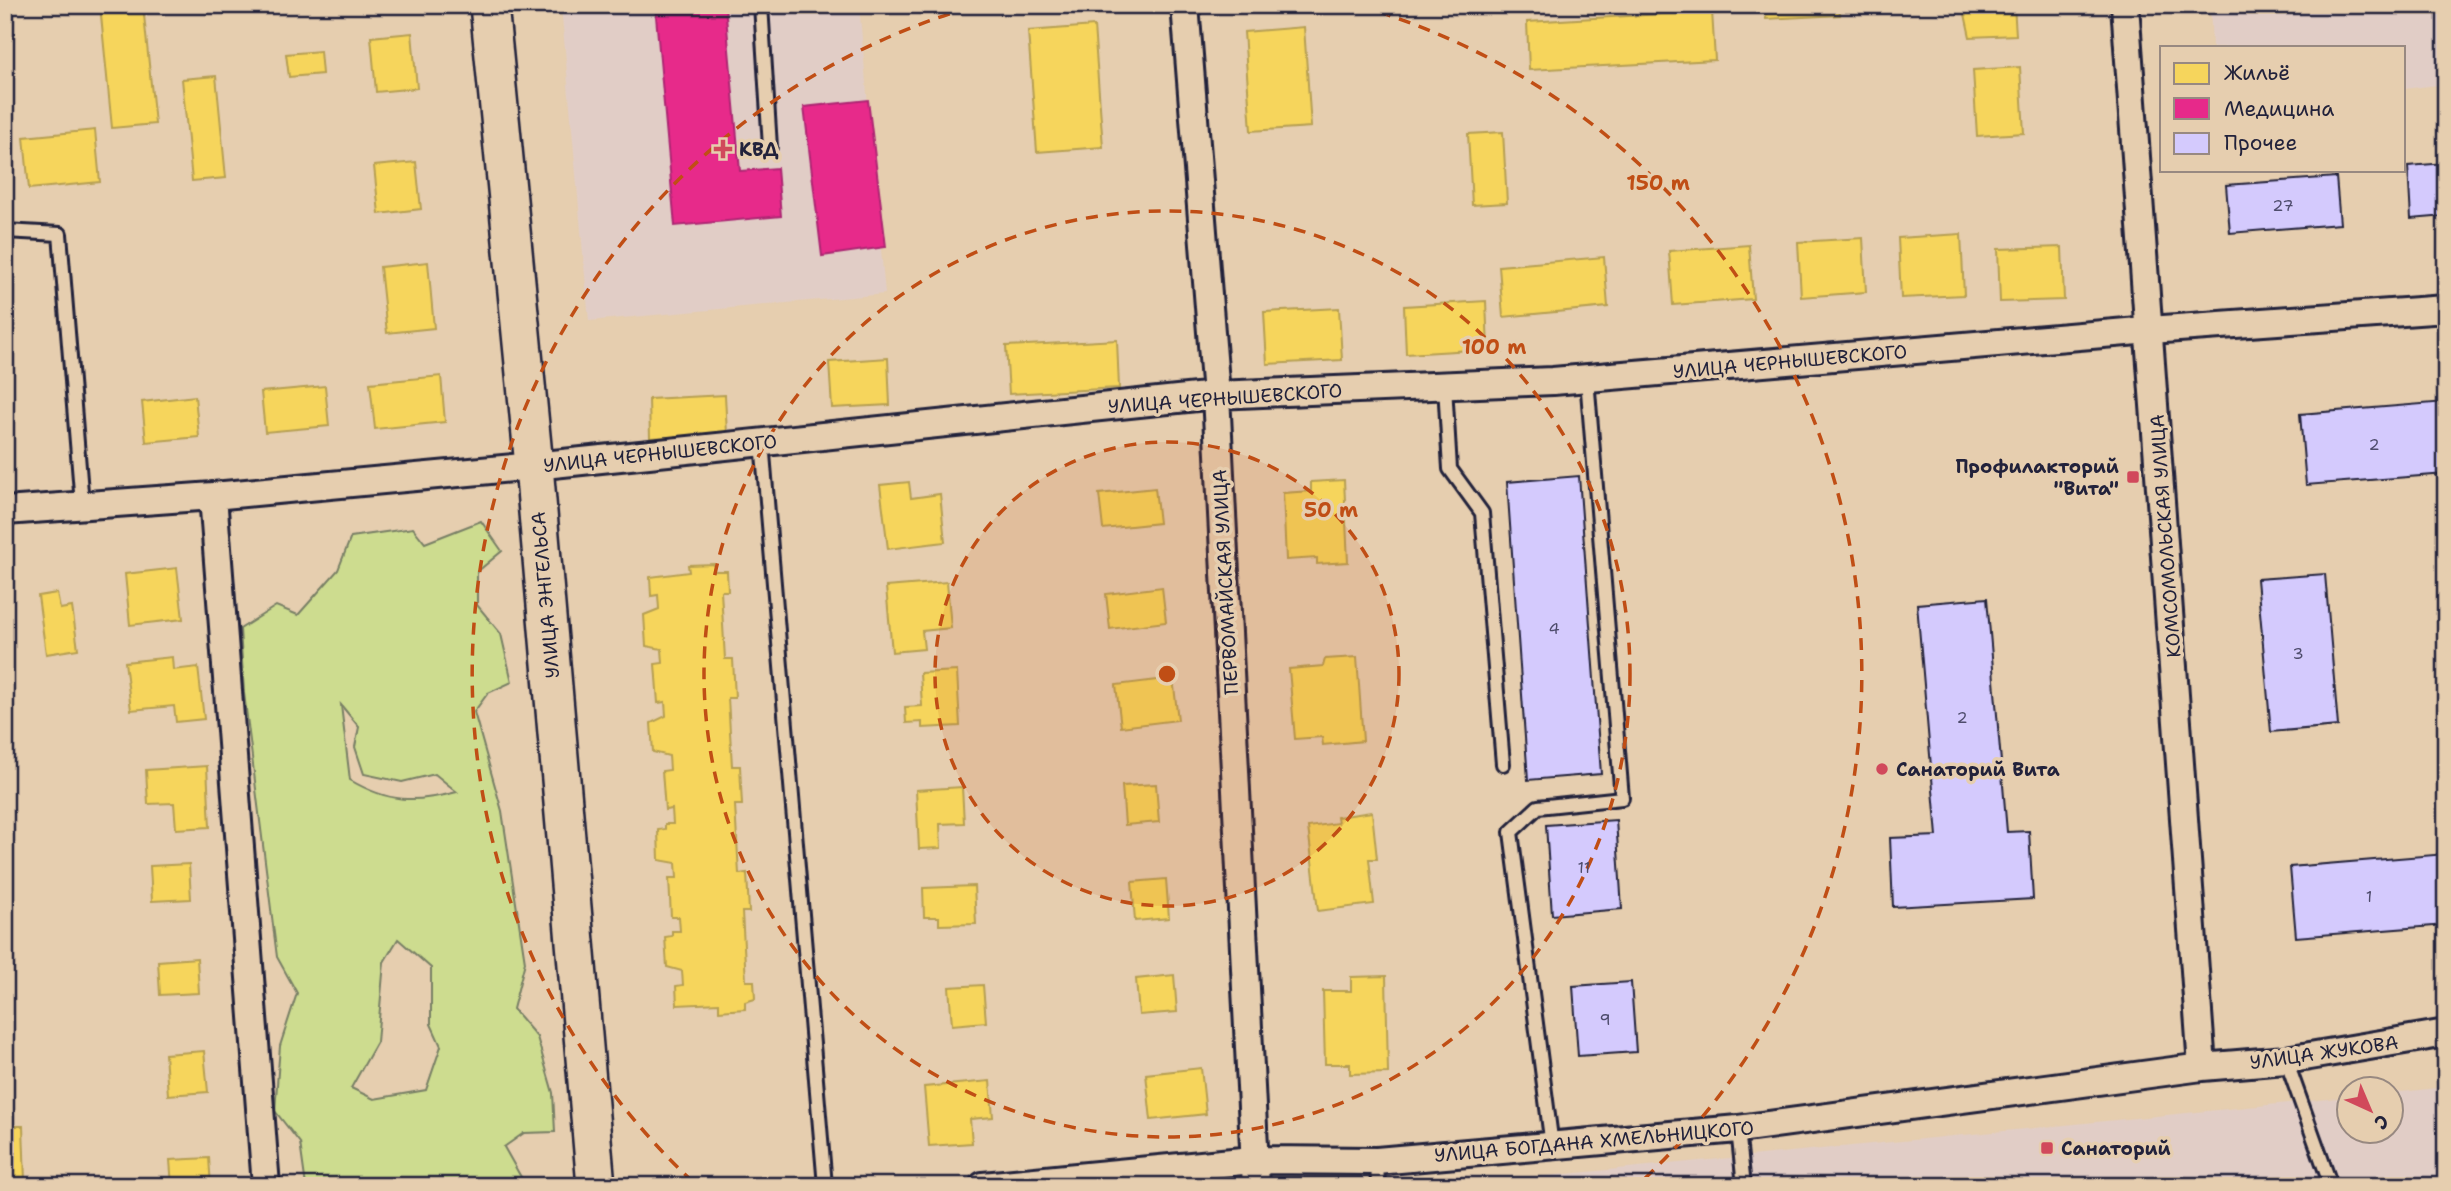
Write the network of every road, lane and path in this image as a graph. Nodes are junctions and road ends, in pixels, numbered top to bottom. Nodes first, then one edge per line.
1 (489, 5) edge
2 (761, 5) edge
3 (1185, 5) edge
4 (2125, 5) edge
5 (770, 147) dead end
6 (5, 231) edge
7 (2446, 309) edge
8 (2150, 330) junction
9 (1587, 379) junction
10 (1445, 386) junction
11 (1216, 395) junction
12 (762, 442) junction
13 (534, 466) junction
14 (213, 496) junction
15 (82, 505) junction
16 (5, 511) edge
17 (1503, 764) dead end
18 (2446, 1033) edge
19 (2286, 1060) junction
20 (2202, 1067) junction
21 (1738, 1129) junction
22 (1552, 1146) junction
23 (1255, 1173) edge
24 (1377, 1173) edge
25 (266, 1186) edge
26 (596, 1186) edge
27 (825, 1186) edge
28 (983, 1186) edge
29 (1744, 1186) edge
30 (2331, 1186) edge

1 - 13 street, УЛИЦА ЭНГЕЛЬСА
2 - 5 lane
3 - 11 street, ПЕРВОМАЙСКАЯ УЛИЦА
4 - 8 street, КОМСОМОЛЬСКАЯ УЛИЦА
6 - 15 lane
7 - 8 street, УЛИЦА ЧЕРНЫШЕВСКОГО
8 - 9 street, УЛИЦА ЧЕРНЫШЕВСКОГО
8 - 20 street, КОМСОМОЛЬСКАЯ УЛИЦА
9 - 10 street, УЛИЦА ЧЕРНЫШЕВСКОГО
9 - 22 lane
10 - 11 street, УЛИЦА ЧЕРНЫШЕВСКОГО
10 - 17 lane
11 - 12 street, УЛИЦА ЧЕРНЫШЕВСКОГО
11 - 23 street, ПЕРВОМАЙСКАЯ УЛИЦА
12 - 13 street, УЛИЦА ЧЕРНЫШЕВСКОГО
12 - 27 lane
13 - 14 street, УЛИЦА ЧЕРНЫШЕВСКОГО
13 - 26 street, УЛИЦА ЭНГЕЛЬСА
14 - 15 street, УЛИЦА ЧЕРНЫШЕВСКОГО
14 - 25 street
15 - 16 street, УЛИЦА ЧЕРНЫШЕВСКОГО
18 - 19 street, УЛИЦА ЖУКОВА
19 - 20 street, УЛИЦА ЖУКОВА
19 - 30 lane
20 - 21 street, УЛИЦА БОГДАНА ХМЕЛЬНИЦКОГО
21 - 22 street, УЛИЦА БОГДАНА ХМЕЛЬНИЦКОГО
21 - 29 lane
22 - 24 street, УЛИЦА БОГДАНА ХМЕЛЬНИЦКОГО
23 - 24 street, УЛИЦА БОГДАНА ХМЕЛЬНИЦКОГО
23 - 28 street, УЛИЦА БОГДАНА ХМЕЛЬНИЦКОГО

